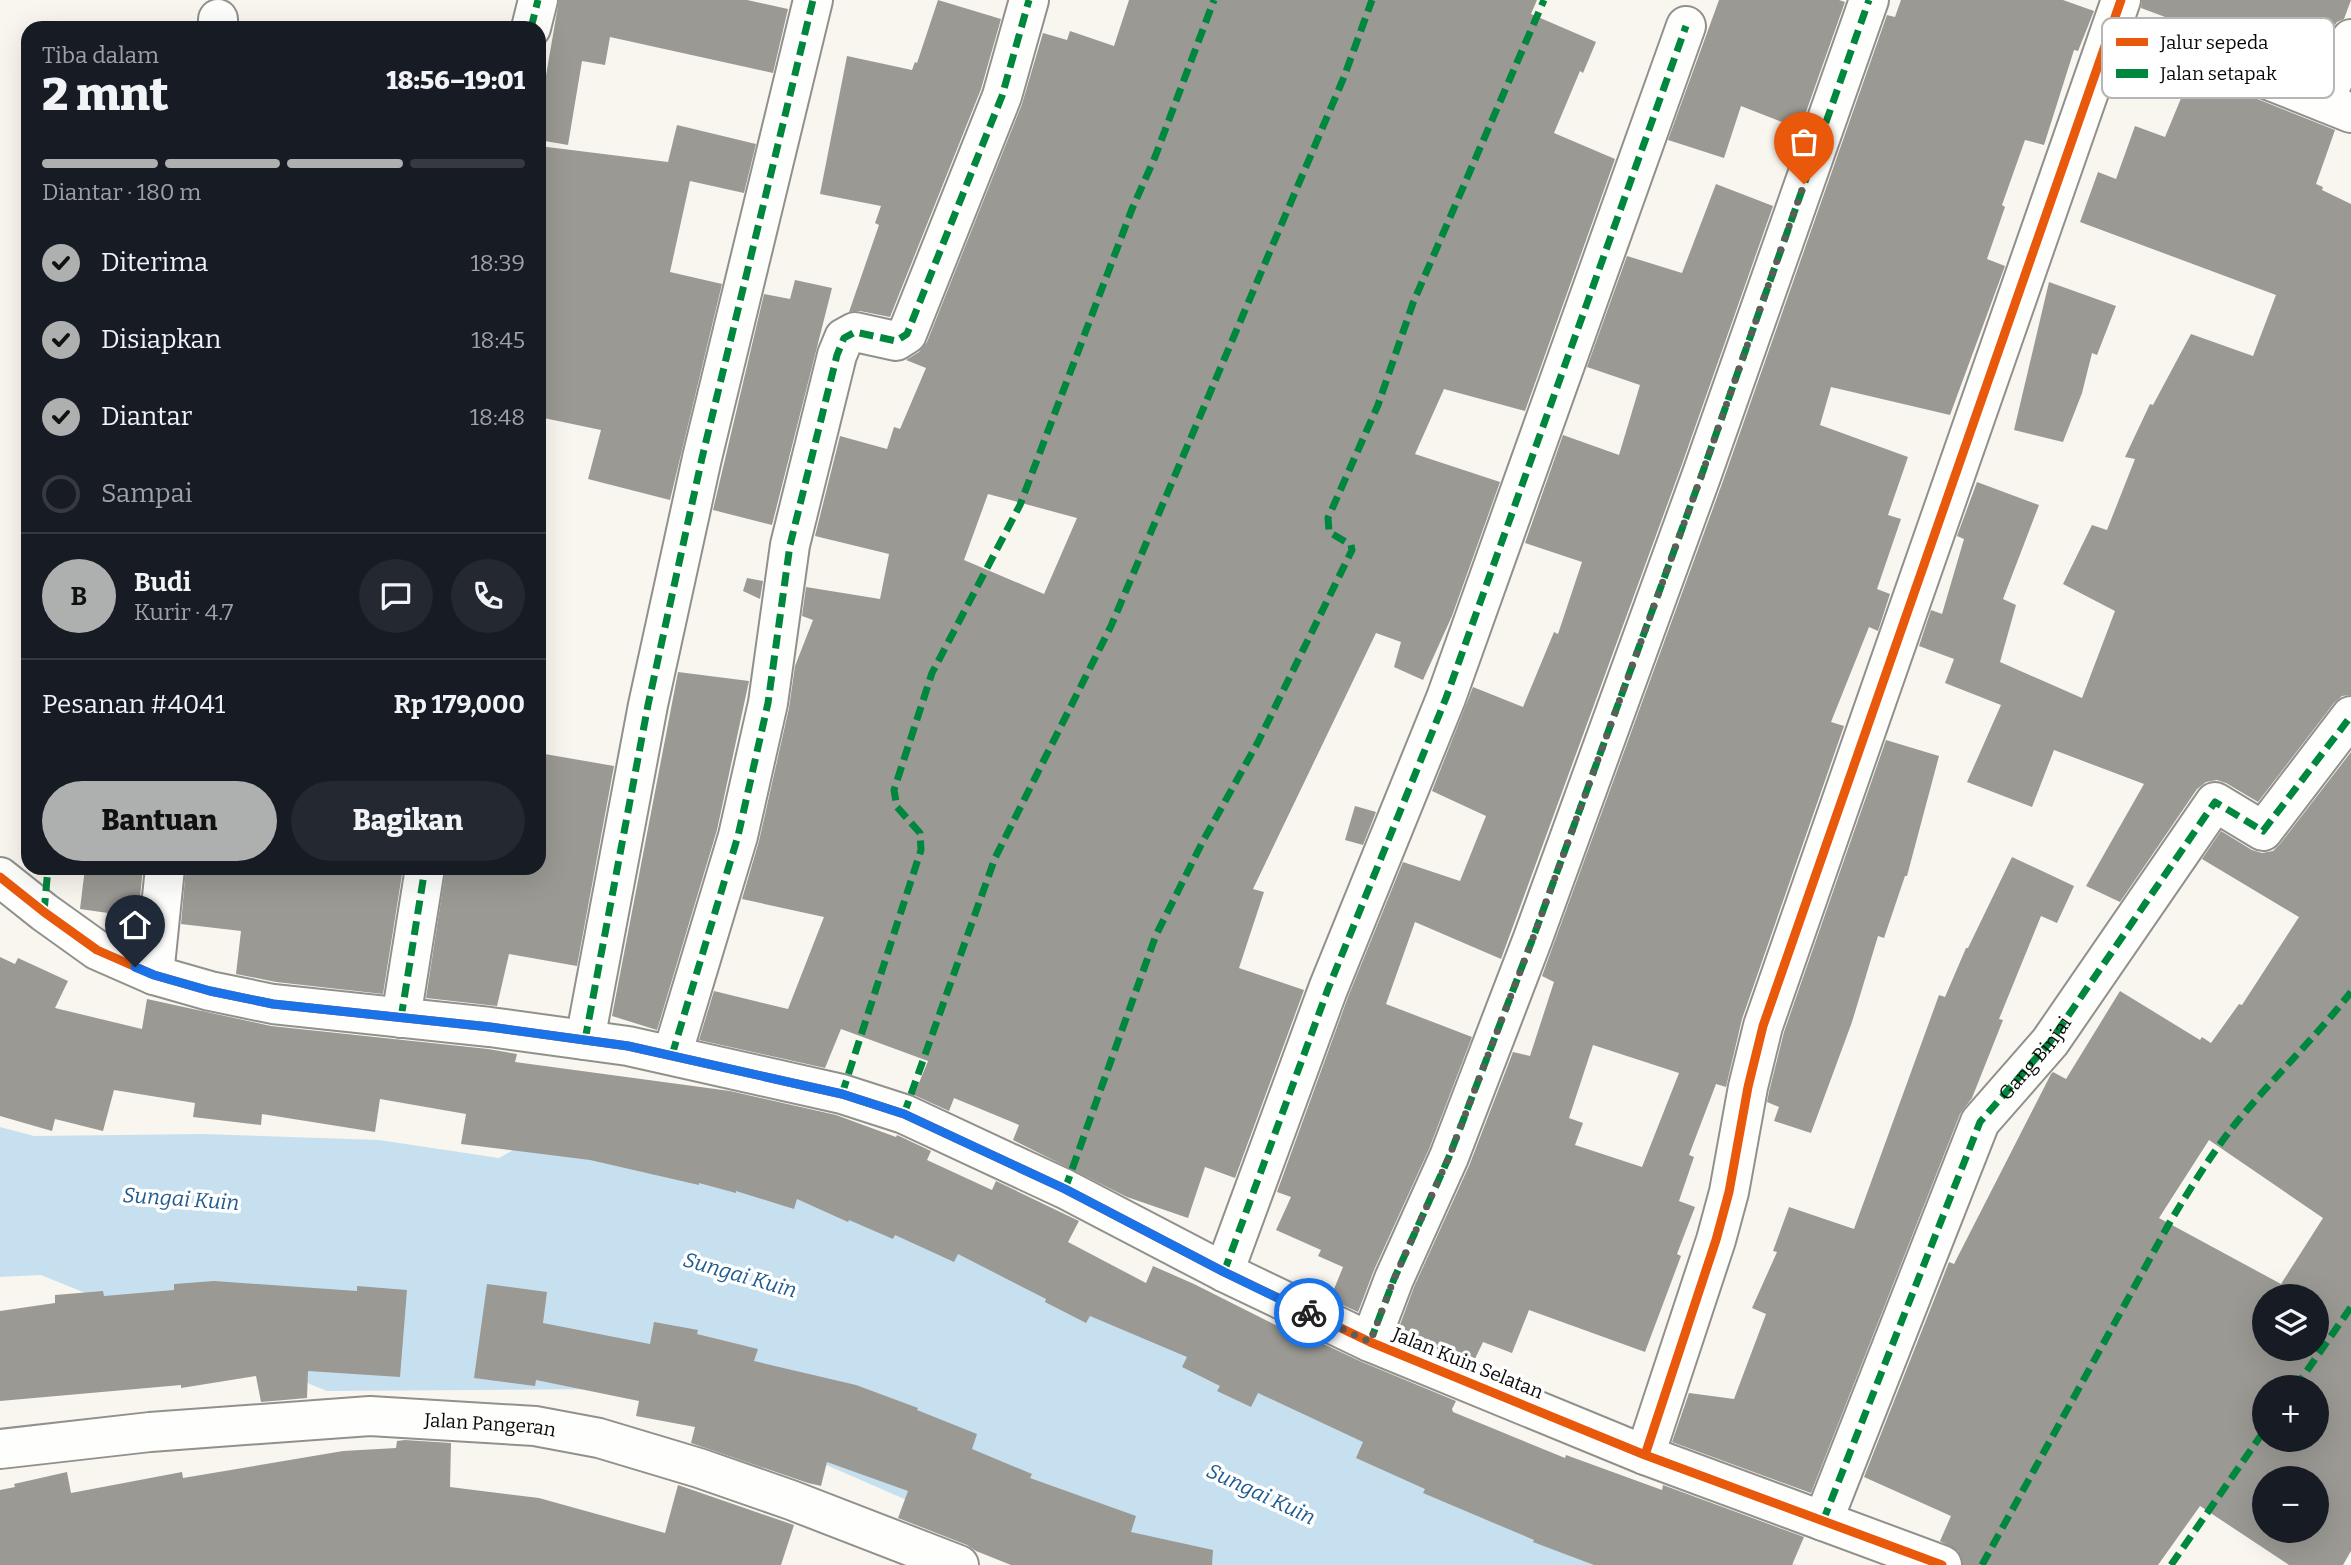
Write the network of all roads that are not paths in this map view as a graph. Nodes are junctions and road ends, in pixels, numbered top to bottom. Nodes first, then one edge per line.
1 (538, 0) edge
2 (813, 0) edge
3 (1030, 0) edge
4 (1869, 0) edge
5 (2121, 0) edge
6 (2115, 18) edge
7 (533, 21) edge
8 (1686, 26) dead end
9 (2351, 40) edge
10 (2102, 54) edge
11 (2312, 98) edge
12 (2337, 108) edge
13 (2351, 716) edge
14 (164, 875) edge
15 (424, 875) edge
16 (0, 877) edge
17 (154, 975) junction
18 (401, 1018) junction
19 (585, 1040) junction
20 (672, 1055) junction
21 (1224, 1272) junction
22 (1370, 1342) junction
23 (0, 1449) edge
24 (1644, 1455) junction
25 (1823, 1521) junction
26 (959, 1565) edge
27 (1942, 1565) edge

1 - 7 street
2 - 19 street
3 - 20 street
4 - 22 street
5 - 6 street
8 - 21 street
9 - 12 street
10 - 24 street
11 - 12 street
13 - 25 street, Gang Binjai
14 - 17 street
15 - 18 street
16 - 17 street, Jalan Kuin Selatan
17 - 18 street, Jalan Kuin Selatan
18 - 19 street, Jalan Kuin Selatan
19 - 20 street, Jalan Kuin Selatan
20 - 21 street, Jalan Kuin Selatan
21 - 22 street, Jalan Kuin Selatan
22 - 24 street, Jalan Kuin Selatan
23 - 26 street, Jalan Pangeran
24 - 25 street, Jalan Kuin Selatan
25 - 27 street, Jalan Kuin Selatan

